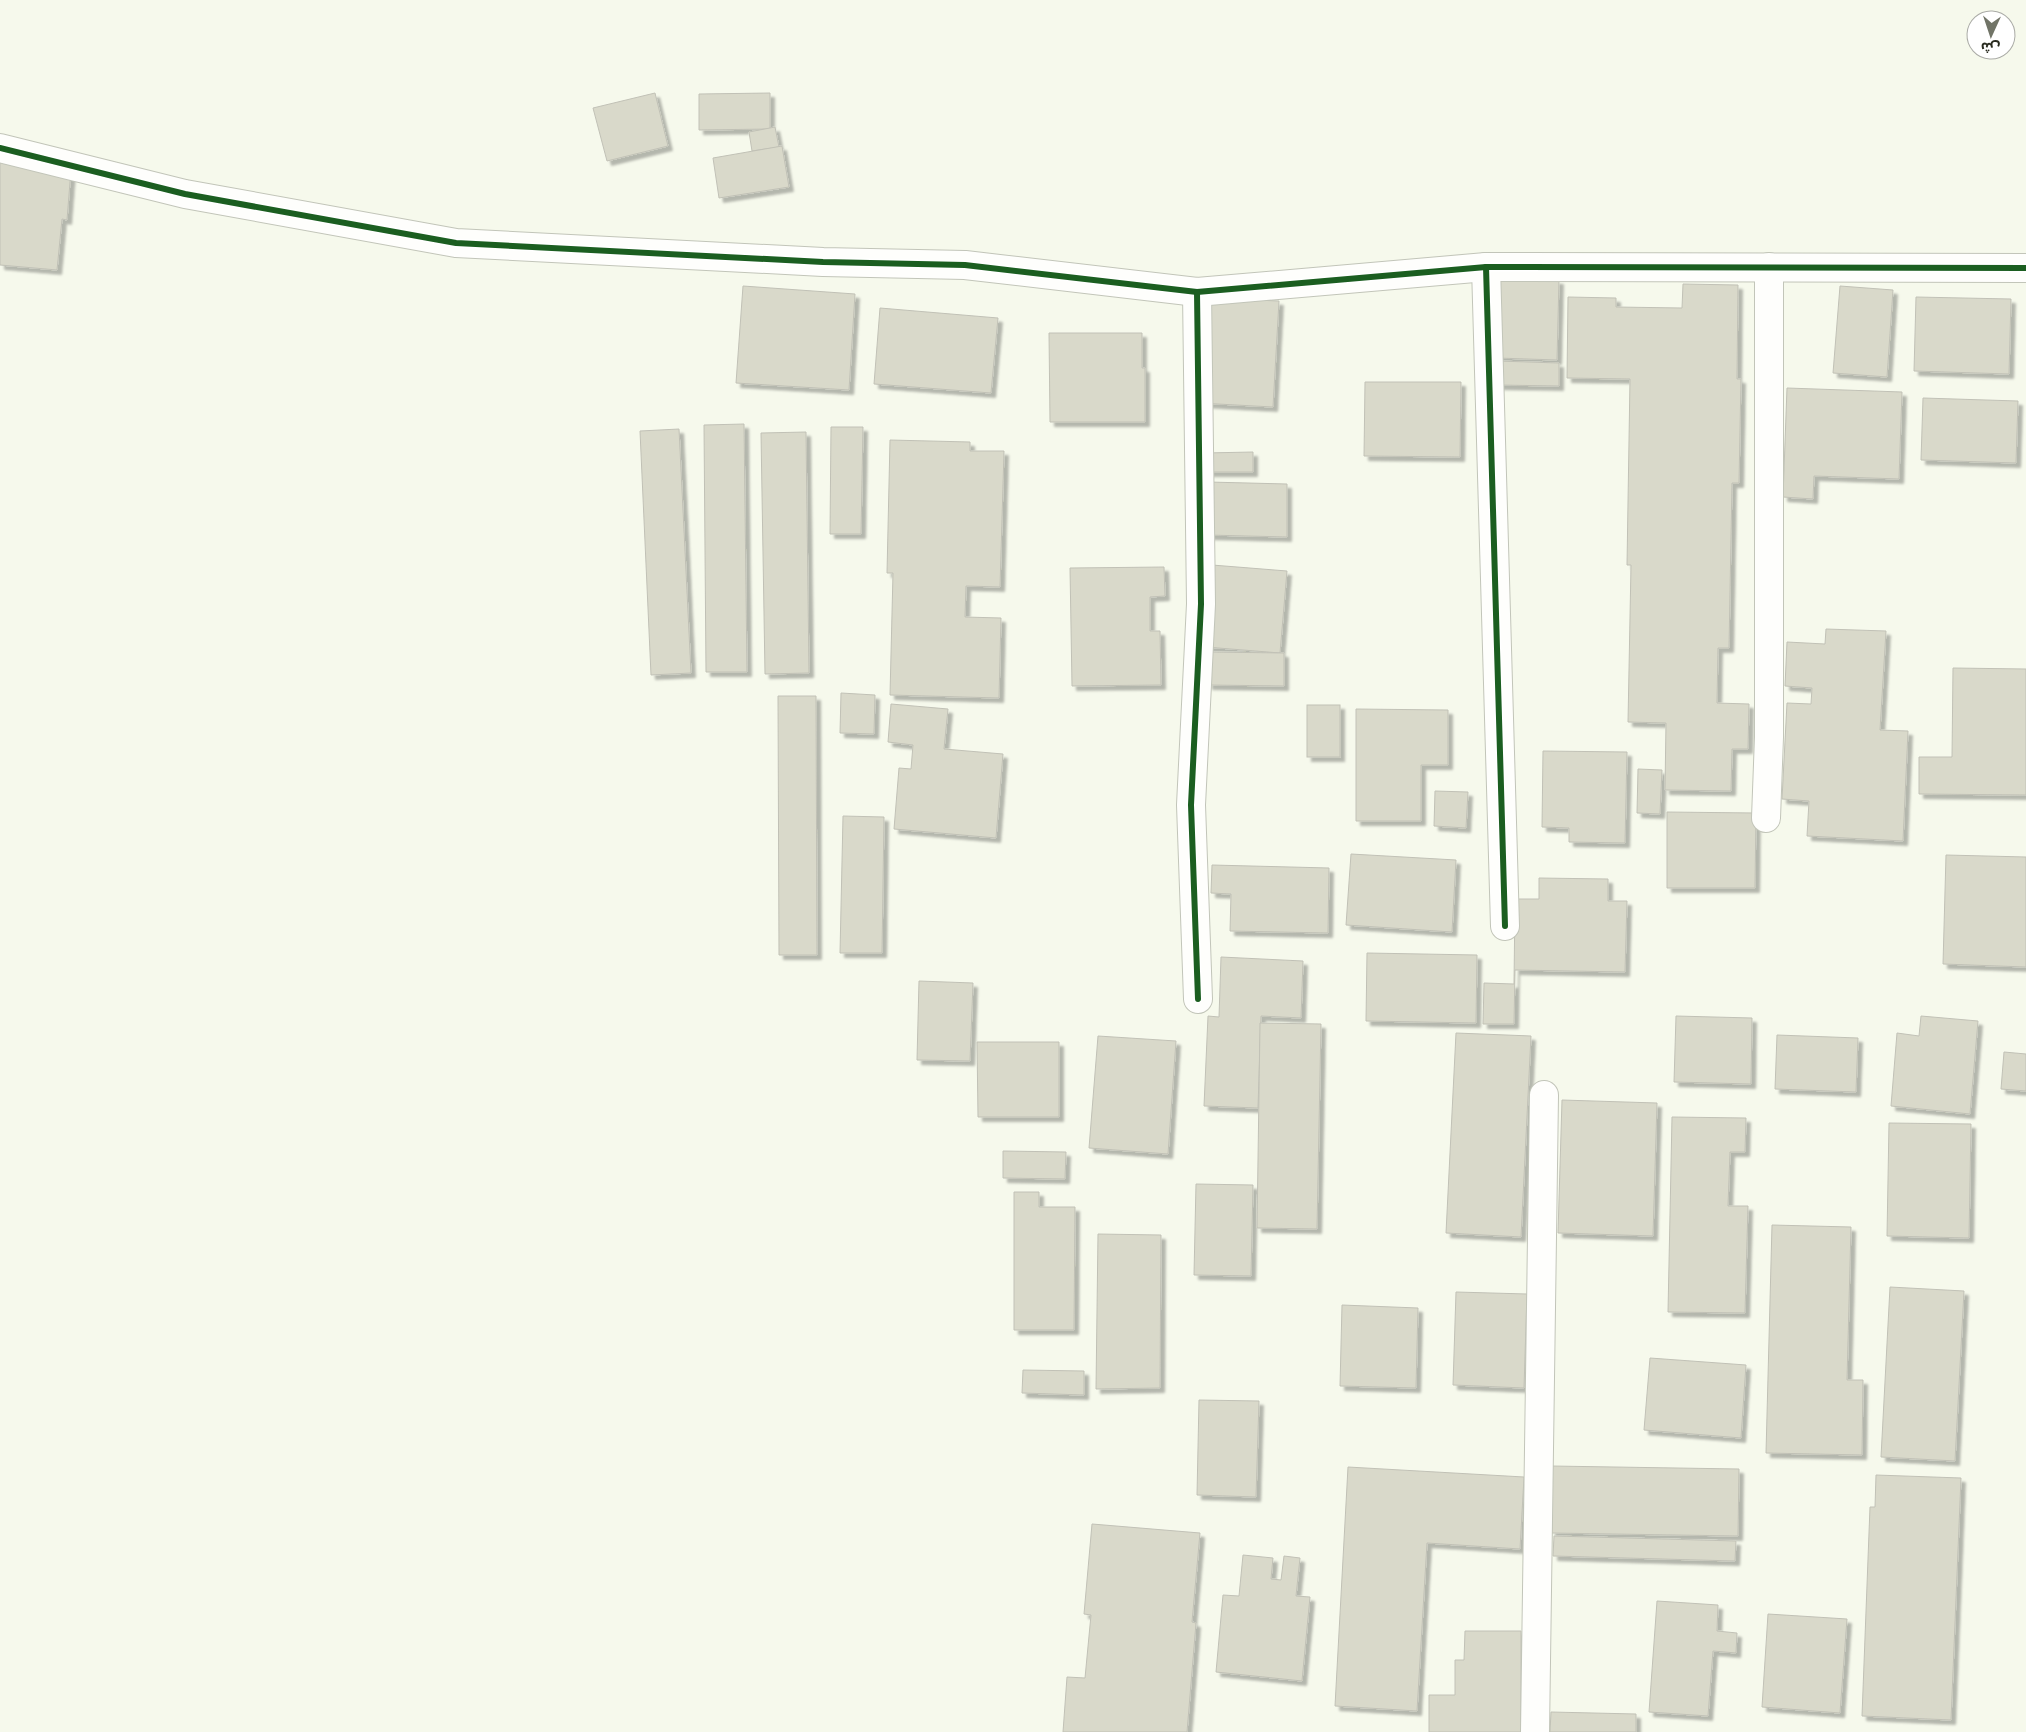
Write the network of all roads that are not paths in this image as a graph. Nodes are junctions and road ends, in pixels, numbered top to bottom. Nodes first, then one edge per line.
1 (0, 148) edge
2 (1486, 267) junction
3 (1769, 267) junction
4 (2026, 268) edge
5 (1197, 292) junction
6 (1766, 818) dead end
7 (1505, 926) dead end
8 (1198, 999) dead end
9 (1544, 1095) dead end
10 (1534, 1732) edge

1 - 5 street
2 - 3 street
2 - 5 street
2 - 7 street
3 - 4 street
3 - 6 street
5 - 8 street
9 - 10 street

